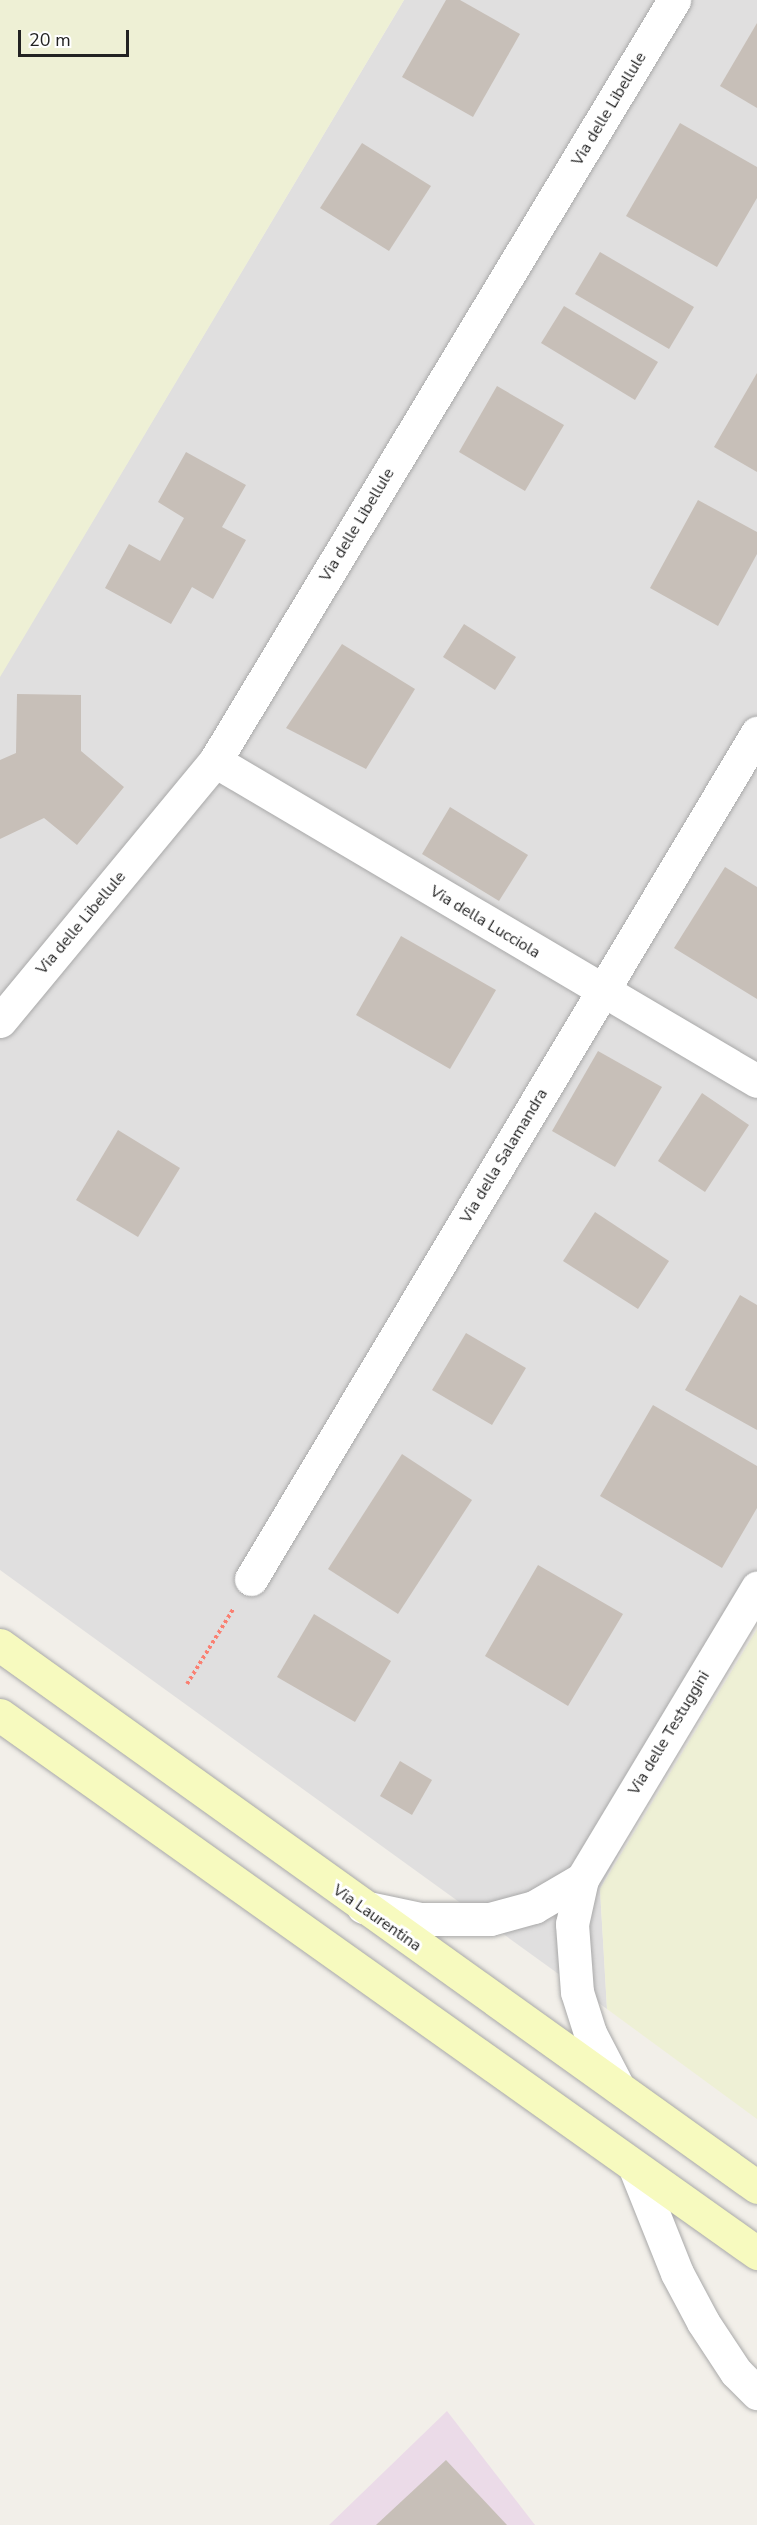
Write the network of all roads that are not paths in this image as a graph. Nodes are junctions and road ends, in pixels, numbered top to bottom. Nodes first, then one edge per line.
1 (674, 0) edge
2 (757, 733) edge
3 (215, 760) junction
4 (602, 992) junction
5 (0, 1021) edge
6 (757, 1081) edge
7 (251, 1579) road end
8 (757, 1588) edge
9 (0, 1645) edge
10 (0, 1715) edge
11 (582, 1879) junction
12 (360, 1906) junction
13 (618, 2087) junction
14 (634, 2168) junction
15 (757, 2187) edge
16 (757, 2253) edge
17 (757, 2393) edge

1 - 3 street, Via delle Libellule
2 - 4 street, Via della Salamandra
3 - 4 street, Via della Lucciola
3 - 5 street, Via delle Libellule
4 - 6 street, Via della Lucciola
4 - 7 street, Via della Salamandra
8 - 11 street, Via delle Testuggini
9 - 12 main road, Via Laurentina
10 - 14 main road
11 - 12 street
11 - 13 street
12 - 13 main road, Via Laurentina
13 - 15 main road, Via Laurentina
14 - 16 main road
14 - 17 street

